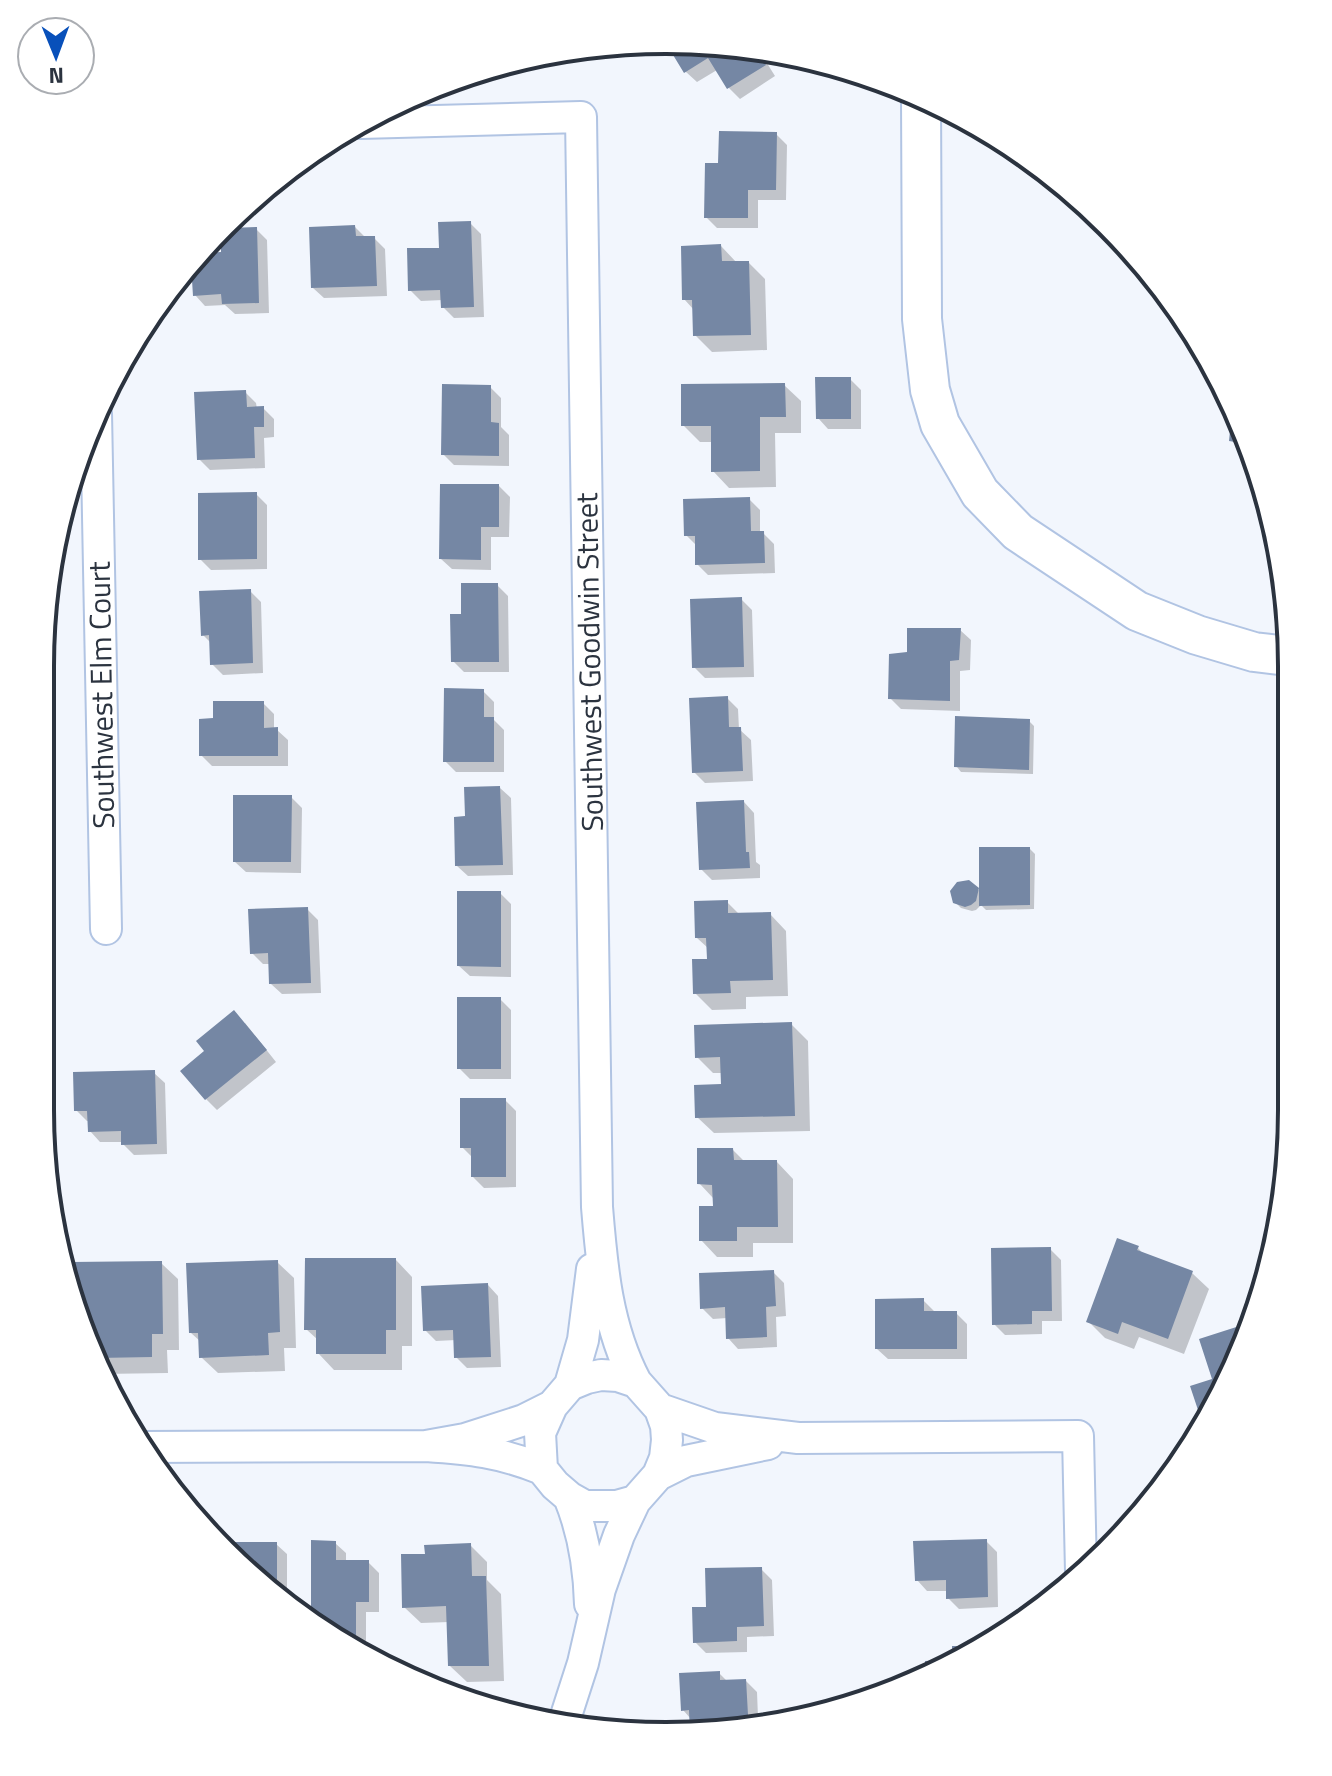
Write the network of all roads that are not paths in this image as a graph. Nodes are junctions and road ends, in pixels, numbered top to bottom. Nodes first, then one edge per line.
1 (921, 110) edge
2 (385, 122) edge
3 (97, 443) edge
4 (1278, 655) edge
5 (106, 929) dead end
6 (597, 1207) junction
7 (636, 1382) junction
8 (561, 1396) junction
9 (660, 1409) junction
10 (798, 1438) junction
11 (426, 1446) junction
12 (155, 1447) edge
13 (542, 1469) junction
14 (658, 1475) junction
15 (569, 1497) junction
16 (635, 1501) junction
17 (1081, 1560) edge
18 (591, 1625) junction
19 (567, 1714) edge

1 - 4 street
2 - 6 street, Southwest Goodwin Street
3 - 5 street, Southwest Elm Court
6 - 7 street, Southwest Goodwin Street
6 - 8 street, Southwest Goodwin Street
7 - 8 street
7 - 9 street
8 - 11 street
8 - 13 street
9 - 10 street
9 - 14 street
10 - 14 street
10 - 17 street
11 - 12 street
11 - 13 street
13 - 15 street
14 - 16 street
15 - 16 street
15 - 18 street
16 - 18 street
18 - 19 street

